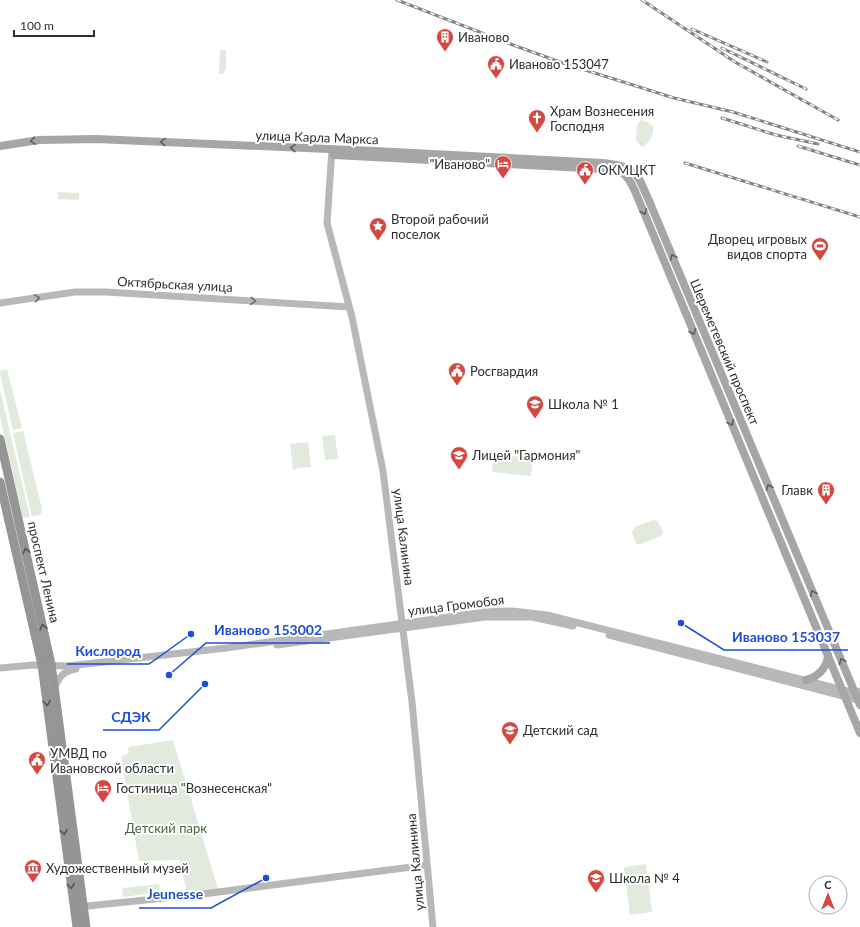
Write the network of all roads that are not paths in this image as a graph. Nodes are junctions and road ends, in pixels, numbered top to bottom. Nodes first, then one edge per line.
1 (0, 146) edge
2 (331, 152) junction
3 (632, 170) joint
4 (627, 177) joint
5 (688, 293) junction
6 (678, 296) junction
7 (0, 303) edge
8 (349, 307) junction
9 (726, 383) junction
10 (716, 387) junction
11 (0, 439) edge
12 (0, 482) edge
13 (793, 545) junction
14 (783, 549) junction
15 (403, 626) junction
16 (828, 655) junction
17 (42, 664) junction
18 (52, 664) junction
19 (0, 668) edge
20 (68, 670) junction
21 (806, 680) junction
22 (54, 689) junction
23 (844, 693) junction
24 (859, 698) edge
25 (860, 733) edge
26 (427, 865) junction
27 (79, 907) junction
28 (77, 927) edge
29 (86, 927) edge
30 (433, 927) edge

2 -> 1 main road, улица Карла Маркса
2 - 3 main road, улица Карла Маркса
2 - 4 main road, улица Карла Маркса
2 - 8 main road, улица Калинина
5 -> 3 main road, Шереметевский проспект
4 -> 6 main road, Шереметевский проспект
5 - 6 main road
5 - 9 main road, Шереметевский проспект
6 -> 10 main road, Шереметевский проспект
7 -> 8 main road, Октябрьская улица
8 - 15 main road, улица Калинина
9 - 10 main road
13 -> 9 main road, Шереметевский проспект
10 -> 14 main road, Шереметевский проспект
18 -> 11 highway, проспект Ленина
12 - 17 highway, проспект Ленина
13 - 14 main road
24 -> 13 main road, Шереметевский проспект
14 - 16 main road, Шереметевский проспект
15 - 18 main road, улица Громобоя
15 - 20 main road, улица Громобоя
15 - 21 main road, улица Громобоя
15 - 23 main road, улица Громобоя
15 - 26 main road, улица Калинина
16 - 21 main road
16 - 23 main road, Шереметевский проспект
17 - 18 main road, улица Громобоя
17 - 19 main road, улица Громобоя
17 -> 27 highway, проспект Ленина
18 - 20 main road, улица Громобоя
18 - 22 highway, проспект Ленина
20 - 22 main road
21 - 23 main road, улица Громобоя
22 - 27 highway, проспект Ленина
23 - 24 main road
23 - 25 main road, Шереметевский проспект
26 - 27 main road
26 - 30 main road, улица Калинина
27 - 28 highway, проспект Ленина
27 - 29 highway, проспект Ленина

